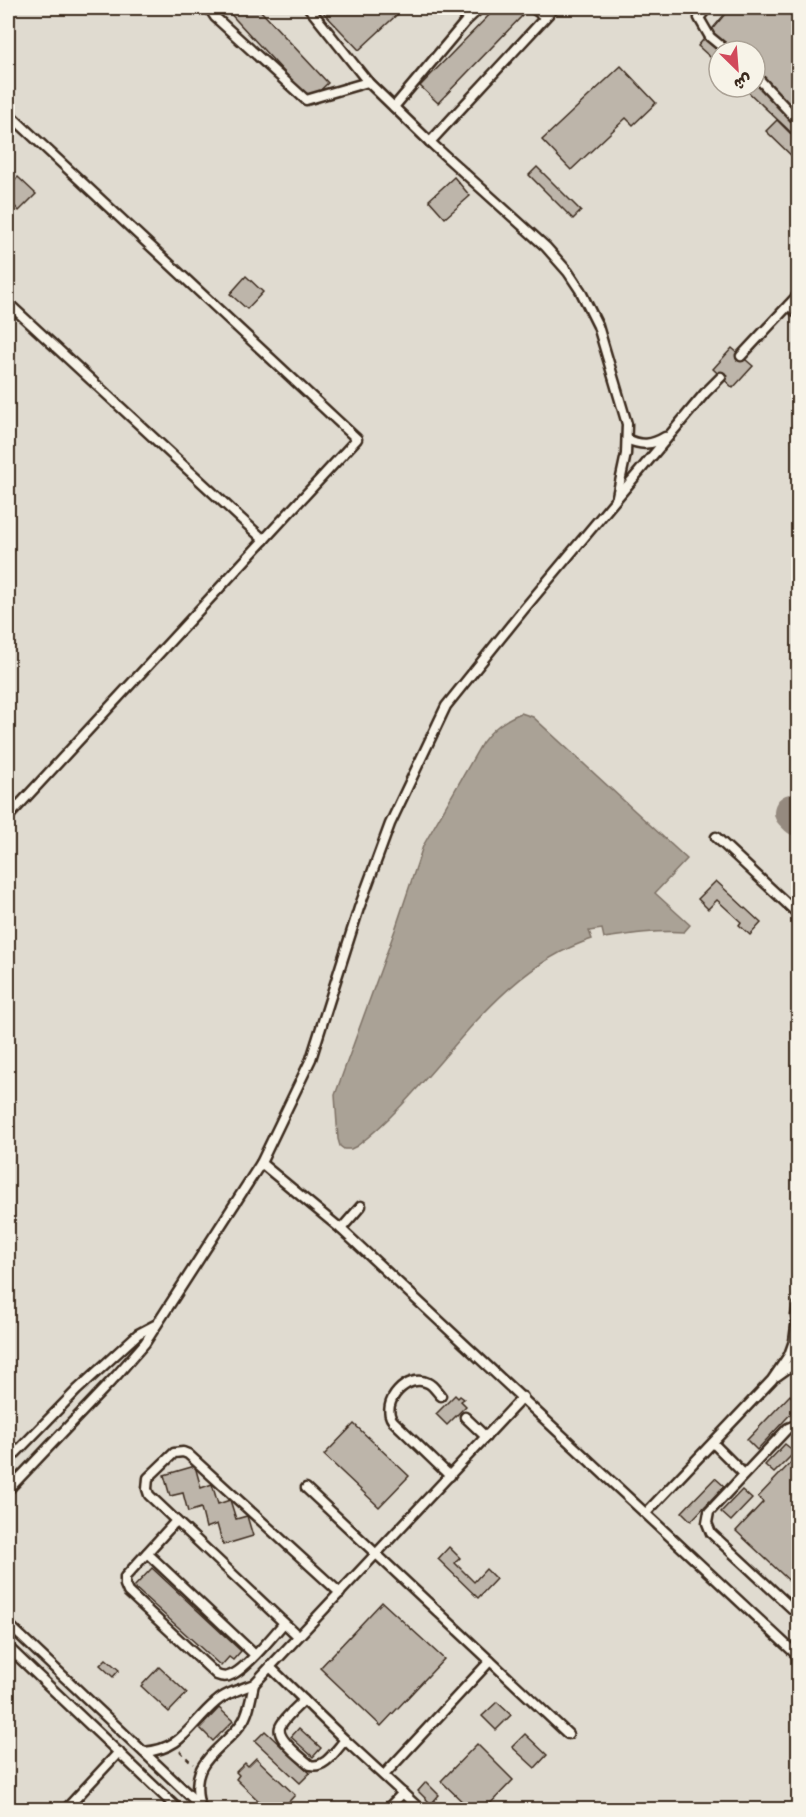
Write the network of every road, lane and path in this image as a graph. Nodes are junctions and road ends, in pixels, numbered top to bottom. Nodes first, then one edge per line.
1 (209, 8) edge
2 (309, 8) edge
3 (480, 8) edge
4 (533, 8) edge
5 (554, 8) edge
6 (707, 8) edge
7 (545, 17) junction
8 (712, 39) edge
9 (368, 82) junction
10 (767, 88) edge
11 (394, 107) junction
12 (8, 113) edge
13 (798, 121) edge
14 (430, 142) junction
15 (798, 295) edge
16 (8, 303) edge
17 (789, 305) junction
18 (798, 314) edge
19 (741, 356) dead end
20 (721, 376) dead end
21 (671, 434) junction
22 (627, 439) junction
23 (616, 499) junction
24 (264, 540) junction
25 (8, 817) edge
26 (716, 837) dead end
27 (798, 914) edge
28 (261, 1163) junction
29 (361, 1206) dead end
30 (341, 1229) junction
31 (798, 1305) edge
32 (156, 1325) junction
33 (797, 1330) edge
34 (798, 1362) edge
35 (772, 1380) junction
36 (441, 1396) dead end
37 (523, 1397) junction
38 (465, 1417) dead end
39 (798, 1424) edge
40 (486, 1437) junction
41 (713, 1443) junction
42 (8, 1461) edge
43 (744, 1474) junction
44 (450, 1476) junction
45 (306, 1488) dead end
46 (8, 1490) edge
47 (646, 1513) junction
48 (176, 1521) junction
49 (147, 1553) junction
50 (377, 1554) junction
51 (340, 1593) junction
52 (798, 1614) edge
53 (284, 1623) junction
54 (8, 1624) edge
55 (298, 1636) junction
56 (8, 1647) edge
57 (255, 1655) junction
58 (798, 1656) edge
59 (490, 1661) junction
60 (270, 1667) junction
61 (254, 1684) junction
62 (304, 1700) junction
63 (568, 1734) dead end
64 (345, 1740) junction
65 (174, 1745) junction
66 (119, 1752) junction
67 (144, 1752) junction
68 (200, 1770) junction
69 (384, 1775) junction
70 (403, 1793) junction
71 (202, 1807) edge
72 (65, 1809) edge
73 (179, 1809) edge
74 (386, 1809) edge
75 (422, 1809) edge

1 - 9 lane
2 - 9 lane
3 - 11 lane
4 - 7 lane
5 - 7 lane
6 - 8 lane
7 - 14 lane
9 - 11 lane
10 - 13 lane
11 - 14 lane
12 - 24 lane
14 - 22 lane
15 - 17 lane
16 - 24 lane
17 - 18 lane
17 - 19 lane
20 - 21 lane
21 - 22 lane
21 - 23 lane
22 - 23 lane
23 - 28 lane
24 - 25 lane
26 - 27 lane
28 - 30 lane
28 - 32 lane
29 - 30 lane
30 - 37 lane
31 - 33 lane
32 - 42 lane
32 - 46 lane
33 - 35 lane
34 - 35 lane
35 - 41 lane
36 - 44 lane
37 - 40 lane
37 - 47 lane
38 - 40 lane
39 - 43 lane
40 - 44 lane
41 - 43 lane
41 - 47 lane
43 - 52 lane
44 - 50 lane
45 - 50 lane
47 - 58 lane
48 - 49 lane
48 - 51 lane
48 - 53 lane
49 - 57 lane
49 - 57 lane
50 - 51 lane
50 - 59 lane
51 - 55 lane
53 - 55 lane
53 - 57 lane
54 - 67 lane
55 - 60 lane
56 - 66 lane
59 - 63 lane
59 - 69 lane
60 - 61 lane
60 - 62 lane
61 - 65 lane
61 - 68 lane
62 - 64 lane
62 - 64 lane
64 - 69 lane
65 - 67 lane
65 - 68 path
66 - 72 lane
66 - 73 lane
67 - 71 lane
68 - 71 lane
69 - 70 lane
70 - 74 lane
70 - 75 lane

